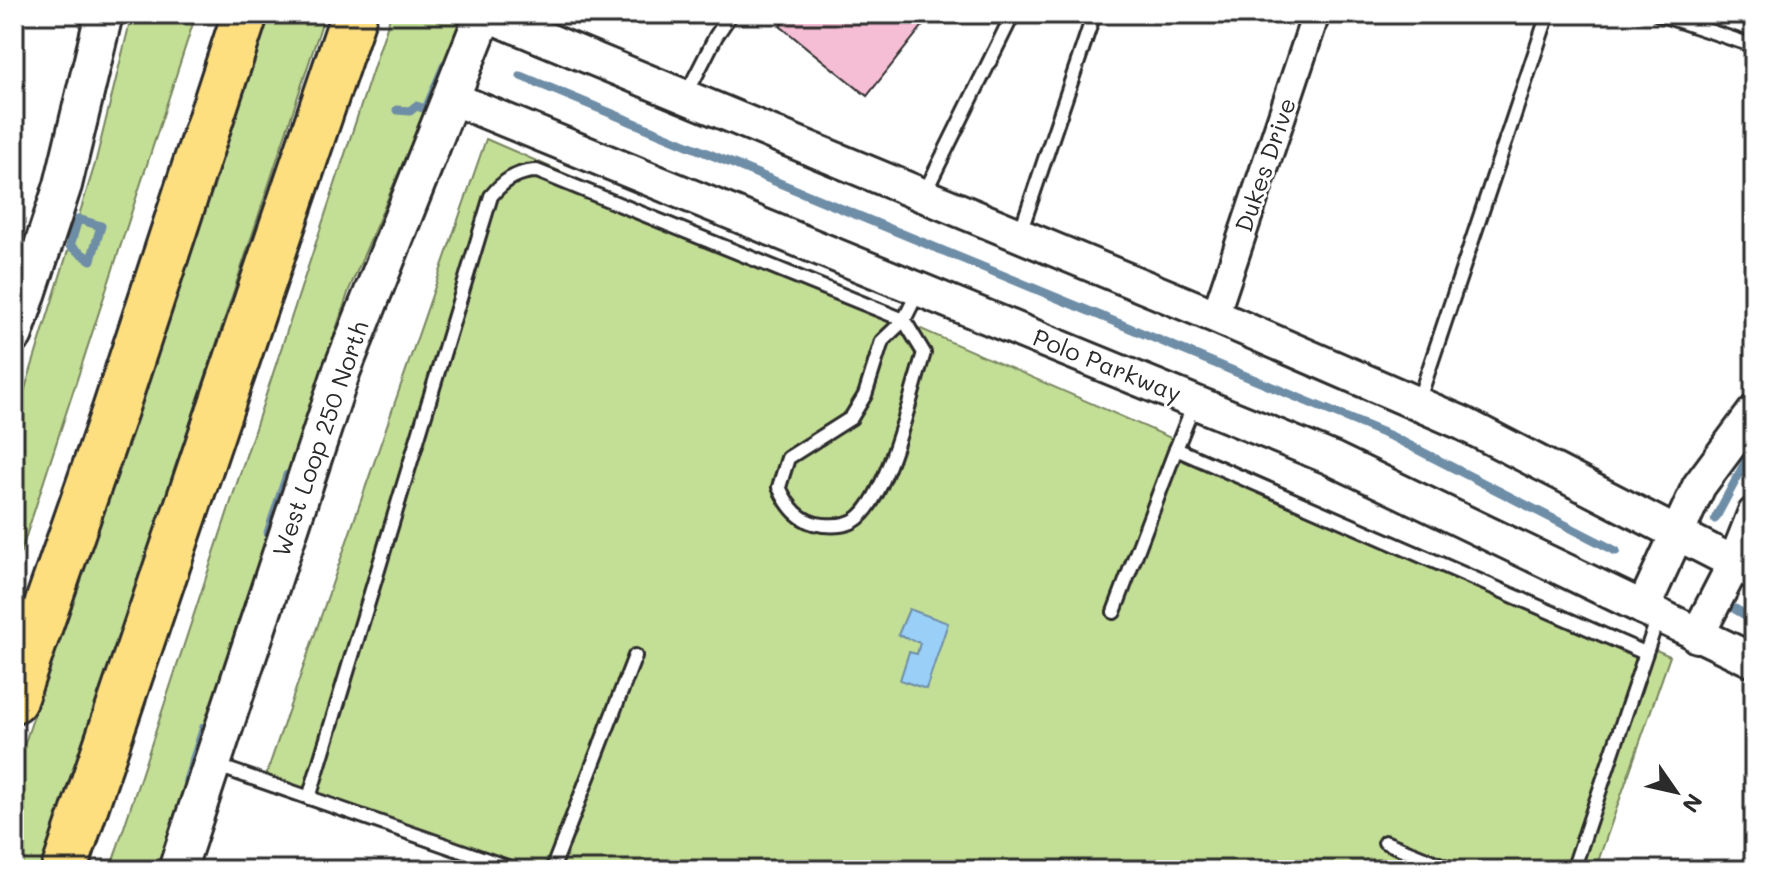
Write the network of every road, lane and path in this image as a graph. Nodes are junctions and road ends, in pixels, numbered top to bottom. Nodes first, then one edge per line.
1 (104, 14) edge
2 (228, 14) edge
3 (245, 14) edge
4 (354, 14) edge
5 (485, 14) edge
6 (731, 14) edge
7 (1013, 14) edge
8 (1094, 14) edge
9 (1316, 14) edge
10 (1548, 14) edge
11 (1658, 14) edge
12 (1754, 46) edge
13 (221, 85) junction
14 (449, 97) junction
15 (685, 97) junction
16 (923, 196) junction
17 (1019, 236) junction
18 (919, 289) junction
19 (1215, 316) junction
20 (904, 320) junction
21 (14, 334) edge
22 (1195, 402) junction
23 (1418, 404) junction
24 (1754, 412) edge
25 (1176, 449) junction
26 (1754, 514) edge
27 (1678, 534) junction
28 (1744, 568) edge
29 (1114, 612) dead end
30 (1651, 612) junction
31 (1697, 636) junction
32 (1645, 653) junction
33 (635, 656) dead end
34 (1754, 661) edge
35 (14, 700) edge
36 (212, 764) junction
37 (309, 798) junction
38 (1385, 842) dead end
39 (64, 870) edge
40 (177, 870) edge
41 (516, 870) edge
42 (552, 870) edge
43 (1454, 870) edge
44 (1573, 870) edge

1 - 21 main road
2 - 13 highway
3 - 13 highway
4 - 39 highway
5 - 14 main road, West Loop 250 North
5 - 15 street
6 - 15 lane
7 - 16 lane
8 - 17 lane
9 - 19 street, Dukes Drive
10 - 23 lane
11 - 12 lane
13 - 35 highway
14 - 18 street, Polo Parkway
14 - 36 main road, West Loop 250 North
15 - 16 street
16 - 17 street
17 - 19 street
18 - 20 lane
18 - 22 street, Polo Parkway
19 - 23 street
20 - 20 lane
20 - 37 lane
22 - 25 lane
22 - 30 street, Polo Parkway
23 - 27 street
24 - 27 street
25 - 29 lane
25 - 32 lane
26 - 28 street
27 - 28 street
27 - 30 street
28 - 31 street
30 - 31 street, Polo Parkway
30 - 32 lane
31 - 34 street, Polo Parkway
32 - 44 lane
33 - 42 lane
36 - 37 lane
36 - 40 main road, West Loop 250 North
37 - 41 lane
38 - 43 lane

